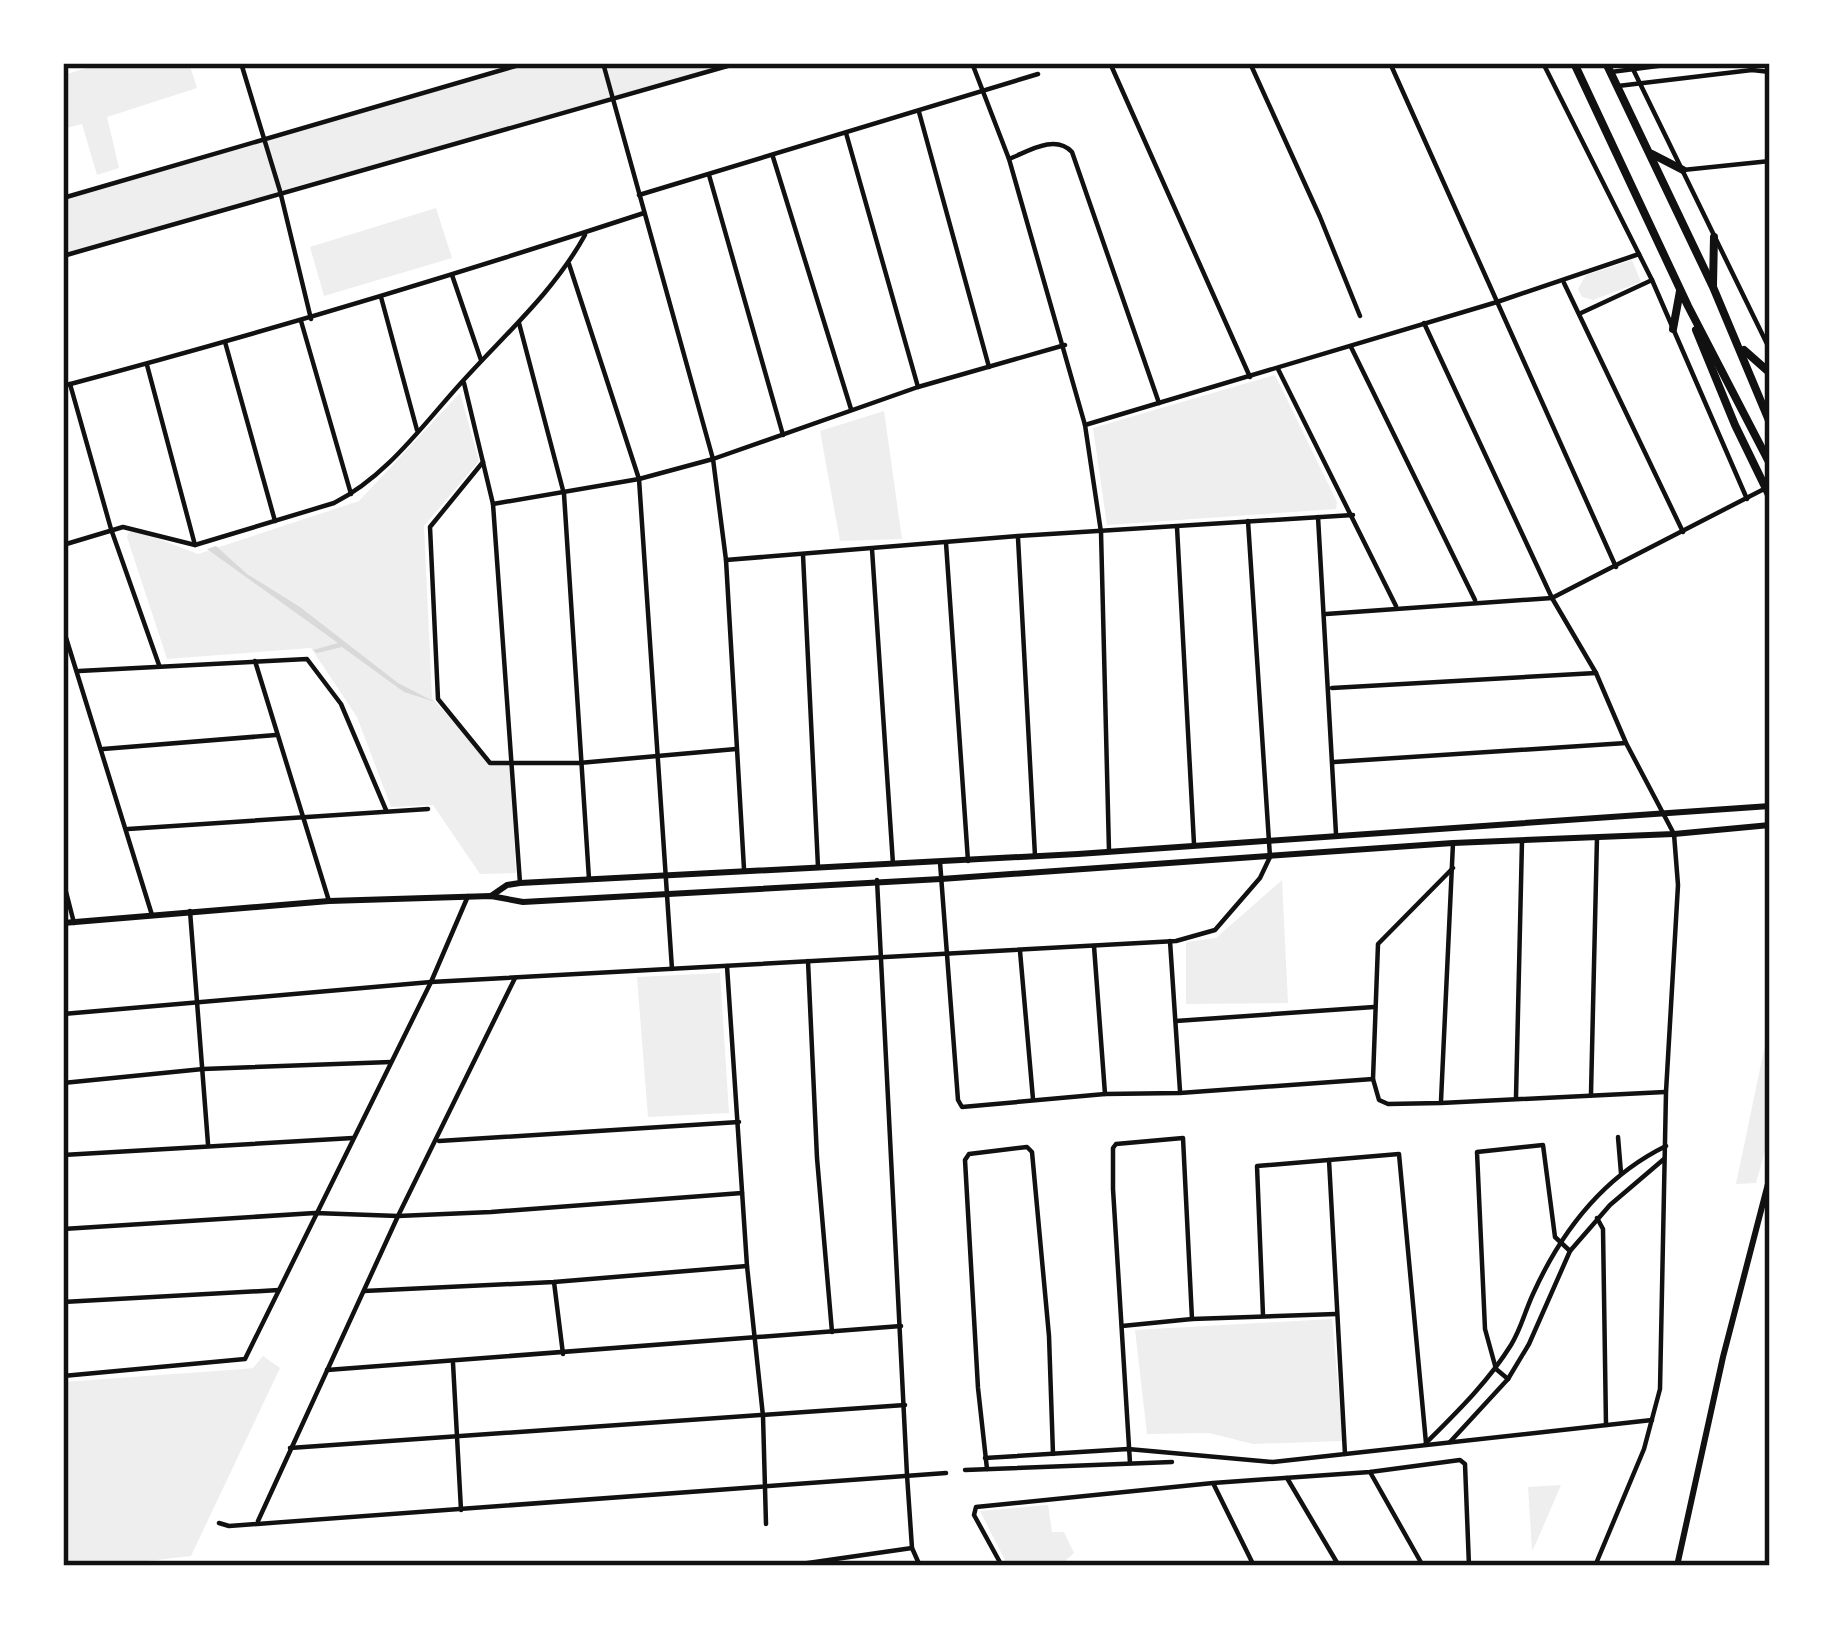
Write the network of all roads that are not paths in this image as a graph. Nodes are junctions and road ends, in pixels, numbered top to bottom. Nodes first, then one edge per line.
1 (78, 63) edge
2 (241, 63) edge
3 (526, 63) edge
4 (603, 63) edge
5 (738, 63) edge
6 (972, 63) edge
7 (1110, 63) edge
8 (1250, 63) edge
9 (1390, 63) edge
10 (1543, 63) edge
11 (1574, 63) edge
12 (1681, 63) edge
13 (1741, 63) edge
14 (1632, 66) edge
15 (63, 67) edge
16 (1609, 68) edge
17 (1752, 70) junction
18 (1770, 72) edge
19 (1739, 73) junction
20 (1038, 74) dead end
21 (1638, 82) junction
22 (1618, 86) junction
23 (983, 91) junction
24 (614, 99) junction
25 (919, 111) junction
26 (845, 132) junction
27 (265, 139) junction
28 (1650, 153) junction
29 (773, 155) junction
30 (1009, 159) junction
31 (1770, 161) edge
32 (1683, 170) junction
33 (709, 175) junction
34 (280, 191) junction
35 (639, 195) junction
36 (63, 198) edge
37 (644, 213) junction
38 (584, 235) junction
39 (1714, 237) junction
40 (1639, 254) junction
41 (63, 256) edge
42 (569, 264) junction
43 (452, 275) junction
44 (1652, 280) junction
45 (1562, 281) junction
46 (1712, 287) junction
47 (1681, 289) junction
48 (381, 297) junction
49 (1497, 302) junction
50 (1688, 305) junction
51 (1579, 314) junction
52 (1360, 316) dead end
53 (311, 319) junction
54 (301, 321) junction
55 (519, 323) junction
56 (1424, 323) junction
57 (1673, 329) junction
58 (225, 341) junction
59 (1065, 345) junction
60 (1350, 345) junction
61 (1740, 347) junction
62 (1770, 350) edge
63 (482, 361) junction
64 (146, 362) junction
65 (989, 367) junction
66 (1278, 369) junction
67 (1770, 373) edge
68 (1250, 377) junction
69 (463, 380) junction
70 (66, 385) edge
71 (918, 388) junction
72 (1760, 398) junction
73 (1160, 403) junction
74 (851, 410) junction
75 (1770, 410) edge
76 (1770, 423) edge
77 (1085, 425) junction
78 (418, 432) junction
79 (783, 435) junction
80 (713, 459) junction
81 (483, 462) junction
82 (1770, 464) edge
83 (638, 479) junction
84 (1768, 492) edge
85 (351, 494) junction
86 (564, 494) junction
87 (1747, 499) junction
88 (493, 504) junction
89 (1353, 515) junction
90 (1318, 517) junction
91 (275, 521) junction
92 (1248, 521) junction
93 (1177, 526) junction
94 (111, 530) junction
95 (1101, 532) junction
96 (1683, 532) junction
97 (1018, 536) junction
98 (946, 542) junction
99 (63, 544) edge
100 (195, 544) junction
101 (872, 549) junction
102 (803, 555) junction
103 (726, 560) junction
104 (1616, 567) junction
105 (1552, 598) junction
106 (1475, 600) junction
107 (1396, 606) junction
108 (1326, 614) junction
109 (63, 628) edge
110 (255, 661) junction
111 (159, 665) junction
112 (79, 671) junction
113 (1596, 673) junction
114 (1330, 688) junction
115 (276, 735) junction
116 (1626, 743) junction
117 (736, 748) junction
118 (103, 749) junction
119 (655, 756) junction
120 (1334, 762) junction
121 (579, 763) junction
122 (510, 764) junction
123 (1770, 806) edge
124 (428, 809) dead end
125 (386, 811) junction
126 (1666, 814) junction
127 (302, 815) junction
128 (1770, 825) edge
129 (128, 829) junction
130 (1336, 834) junction
131 (1674, 834) junction
132 (1597, 837) junction
133 (1266, 839) junction
134 (1522, 841) junction
135 (1453, 843) junction
136 (1194, 844) junction
137 (1109, 851) junction
138 (1034, 856) junction
139 (1270, 857) junction
140 (968, 861) junction
141 (940, 862) junction
142 (893, 864) junction
143 (818, 867) junction
144 (1453, 868) junction
145 (744, 870) junction
146 (664, 874) junction
147 (589, 879) junction
148 (941, 879) junction
149 (63, 880) edge
150 (877, 880) junction
151 (520, 883) junction
152 (667, 892) junction
153 (468, 896) junction
154 (491, 896) junction
155 (329, 901) junction
156 (190, 911) junction
157 (152, 915) junction
158 (63, 923) edge
159 (74, 923) junction
160 (1170, 941) junction
161 (1094, 946) junction
162 (1020, 951) junction
163 (949, 952) junction
164 (878, 957) junction
165 (808, 961) junction
166 (727, 966) junction
167 (672, 969) junction
168 (515, 978) junction
169 (431, 982) junction
170 (195, 1002) junction
171 (1373, 1007) junction
172 (63, 1015) edge
173 (1175, 1021) junction
174 (391, 1062) junction
175 (202, 1069) junction
176 (1373, 1079) junction
177 (63, 1083) edge
178 (1666, 1092) junction
179 (1180, 1093) junction
180 (1106, 1094) junction
181 (1591, 1094) junction
182 (1516, 1097) junction
183 (1033, 1099) junction
184 (1441, 1103) junction
185 (739, 1122) junction
186 (1618, 1137) dead end
187 (353, 1138) junction
188 (437, 1141) junction
189 (208, 1144) junction
190 (1666, 1146) junction
191 (63, 1155) edge
192 (1665, 1158) junction
193 (1329, 1160) junction
194 (1621, 1173) junction
195 (1770, 1177) edge
196 (742, 1192) junction
197 (315, 1213) junction
198 (398, 1216) junction
199 (1597, 1218) junction
200 (63, 1229) edge
201 (1558, 1244) junction
202 (1570, 1251) junction
203 (747, 1266) junction
204 (554, 1282) junction
205 (279, 1289) junction
206 (363, 1291) junction
207 (63, 1302) edge
208 (1336, 1314) junction
209 (1263, 1316) junction
210 (1192, 1319) junction
211 (901, 1326) junction
212 (1122, 1326) junction
213 (832, 1332) junction
214 (757, 1340) junction
215 (563, 1354) junction
216 (453, 1363) junction
217 (326, 1370) junction
218 (1496, 1370) junction
219 (63, 1376) edge
220 (1508, 1379) junction
221 (905, 1405) junction
222 (763, 1416) junction
223 (1652, 1420) junction
224 (1606, 1424) junction
225 (454, 1436) junction
226 (1450, 1442) junction
227 (1426, 1443) junction
228 (290, 1448) junction
229 (1128, 1449) junction
230 (1053, 1454) junction
231 (1345, 1456) junction
232 (985, 1458) junction
233 (1172, 1462) dead end
234 (1130, 1463) junction
235 (987, 1469) junction
236 (965, 1470) dead end
237 (1370, 1472) junction
238 (946, 1473) dead end
239 (907, 1475) junction
240 (1286, 1477) junction
241 (1213, 1483) junction
242 (766, 1485) junction
243 (461, 1510) junction
244 (258, 1521) junction
245 (219, 1523) dead end
246 (766, 1523) dead end
247 (912, 1548) junction
248 (870, 1556) junction
249 (787, 1566) edge
250 (871, 1566) edge
251 (920, 1566) edge
252 (1002, 1566) edge
253 (1253, 1566) edge
254 (1339, 1566) edge
255 (1423, 1566) edge
256 (1468, 1566) edge
257 (1595, 1566) edge
258 (1676, 1566) edge

1 - 15 street
2 - 27 street
3 - 27 street
4 - 24 street
5 - 24 street
6 - 23 street
7 - 68 street
8 - 52 street
9 - 49 street
10 - 40 street
11 - 47 main road
12 - 14 street
13 - 17 street
13 - 19 street
14 - 16 street
14 - 21 street
16 - 22 main road
17 - 18 street
17 - 19 street
19 - 21 street
20 - 23 street
21 - 22 street
21 - 32 street
22 - 28 main road
23 - 25 street
23 - 30 street
24 - 34 street
24 - 35 street
25 - 26 street
25 - 65 street
26 - 29 street
26 - 71 street
27 - 34 street
27 - 36 street
28 - 32 main road
28 - 46 main road
29 - 33 street
29 - 74 street
30 - 59 street
30 - 73 street
31 - 32 street
32 - 39 street
33 - 35 street
33 - 79 street
34 - 41 street
34 - 53 street
35 - 37 street
37 - 38 street
37 - 80 street
38 - 42 street
38 - 43 street
39 - 46 main road
39 - 62 street
40 - 44 street
40 - 45 street
42 - 55 street
42 - 83 street
43 - 48 street
43 - 63 street
44 - 51 street
44 - 57 street
45 - 49 street
45 - 51 street
46 - 61 main road
47 - 50 main road
47 - 57 main road
48 - 53 street
48 - 78 street
49 - 56 street
49 - 104 street
50 - 82 main road
50 - 84 main road
51 - 96 street
53 - 54 street
54 - 58 street
54 - 85 street
55 - 63 street
55 - 86 street
56 - 60 street
56 - 105 street
57 - 87 street
58 - 64 street
58 - 91 street
59 - 65 street
59 - 77 street
60 - 66 street
60 - 106 street
61 - 67 main road
61 - 72 main road
63 - 69 street
64 - 70 street
64 - 100 street
65 - 71 street
66 - 68 street
66 - 89 street
68 - 73 street
69 - 78 street
69 - 81 street
70 - 94 street
71 - 74 street
72 - 75 main road
72 - 76 main road
73 - 77 street
74 - 79 street
77 - 95 street
78 - 85 street
79 - 80 street
80 - 83 street
80 - 103 street
81 - 88 street
81 - 122 street
83 - 86 street
83 - 119 street
84 - 87 street
85 - 91 street
86 - 88 street
86 - 121 street
87 - 96 street
88 - 122 street
89 - 90 street
89 - 107 street
90 - 92 street
90 - 108 street
91 - 100 street
92 - 93 street
92 - 133 street
93 - 95 street
93 - 136 street
94 - 99 street
94 - 100 street
94 - 111 street
95 - 97 street
95 - 137 street
96 - 104 street
97 - 98 street
97 - 138 street
98 - 101 street
98 - 140 street
101 - 102 street
101 - 142 street
102 - 103 street
102 - 143 street
103 - 117 street
104 - 105 street
105 - 106 street
105 - 113 street
106 - 107 street
107 - 108 street
108 - 114 street
109 - 112 street
110 - 111 street
110 - 115 street
110 - 125 street
111 - 112 street
112 - 118 street
113 - 114 street
113 - 116 street
114 - 120 street
115 - 118 street
115 - 127 street
116 - 120 street
116 - 126 street
117 - 119 street
117 - 145 street
118 - 129 street
119 - 121 street
119 - 146 street
120 - 130 street
121 - 122 street
121 - 147 street
122 - 151 street
123 - 126 street
124 - 125 street
125 - 127 street
126 - 130 street
126 - 131 street
127 - 129 street
127 - 155 street
128 - 131 street
129 - 157 street
130 - 133 street
131 - 132 street
131 - 178 street
132 - 134 street
132 - 181 street
133 - 136 street
133 - 139 street
134 - 135 street
134 - 182 street
135 - 139 street
135 - 144 street
136 - 137 street
137 - 138 street
138 - 140 street
139 - 148 street
139 - 160 street
140 - 141 street
141 - 142 street
141 - 148 street
142 - 143 street
143 - 145 street
144 - 171 street
144 - 184 street
145 - 146 street
146 - 147 street
146 - 152 street
147 - 151 street
148 - 150 street
148 - 163 street
149 - 159 street
150 - 152 street
150 - 164 street
151 - 154 street
152 - 154 street
152 - 167 street
153 - 154 street
153 - 155 street
153 - 169 street
155 - 156 street
156 - 157 street
156 - 170 street
157 - 159 street
158 - 159 street
160 - 161 street
160 - 173 street
161 - 162 street
161 - 180 street
162 - 163 street
162 - 183 street
163 - 164 street
163 - 183 street
164 - 165 street
164 - 211 street
165 - 166 street
165 - 213 street
166 - 167 street
166 - 185 street
167 - 168 street
168 - 169 street
168 - 188 street
169 - 170 street
169 - 174 street
170 - 172 street
170 - 175 street
171 - 173 street
171 - 176 street
173 - 179 street
174 - 175 street
174 - 187 street
175 - 177 street
175 - 189 street
176 - 179 street
176 - 184 street
178 - 181 street
178 - 190 street
179 - 180 street
180 - 183 street
181 - 182 street
182 - 184 street
185 - 188 street
185 - 196 street
186 - 194 street
187 - 189 street
187 - 197 street
188 - 198 street
189 - 191 street
190 - 192 street
190 - 194 street
192 - 199 street
192 - 223 street
193 - 208 street
193 - 209 street
193 - 227 street
194 - 201 street
195 - 258 street
196 - 198 street
196 - 203 street
197 - 198 street
197 - 200 street
197 - 205 street
198 - 206 street
199 - 202 street
199 - 224 street
201 - 202 street
201 - 218 street
201 - 218 street
202 - 220 street
203 - 204 street
203 - 214 street
204 - 206 street
204 - 215 street
205 - 207 street
205 - 219 street
206 - 217 street
208 - 209 street
208 - 231 street
209 - 210 street
210 - 212 street
210 - 212 street
211 - 213 street
211 - 221 street
212 - 229 street
213 - 214 street
214 - 215 street
214 - 222 street
215 - 216 street
216 - 217 street
216 - 225 street
217 - 228 street
218 - 220 street
218 - 227 street
220 - 226 street
221 - 222 street
221 - 239 street
222 - 225 street
222 - 242 street
223 - 224 street
223 - 257 street
224 - 226 street
225 - 228 street
225 - 243 street
226 - 227 street
227 - 231 street
228 - 244 street
229 - 230 street
229 - 231 street
229 - 234 street
230 - 232 street
230 - 232 street
232 - 235 street
233 - 234 street
234 - 235 street
235 - 236 street
237 - 240 street
237 - 255 street
237 - 256 street
238 - 239 street
239 - 242 street
239 - 247 street
240 - 241 street
240 - 254 street
241 - 252 street
241 - 253 street
242 - 243 street
242 - 246 street
243 - 244 street
244 - 245 street
247 - 248 street
247 - 251 street
248 - 249 street
248 - 250 street

